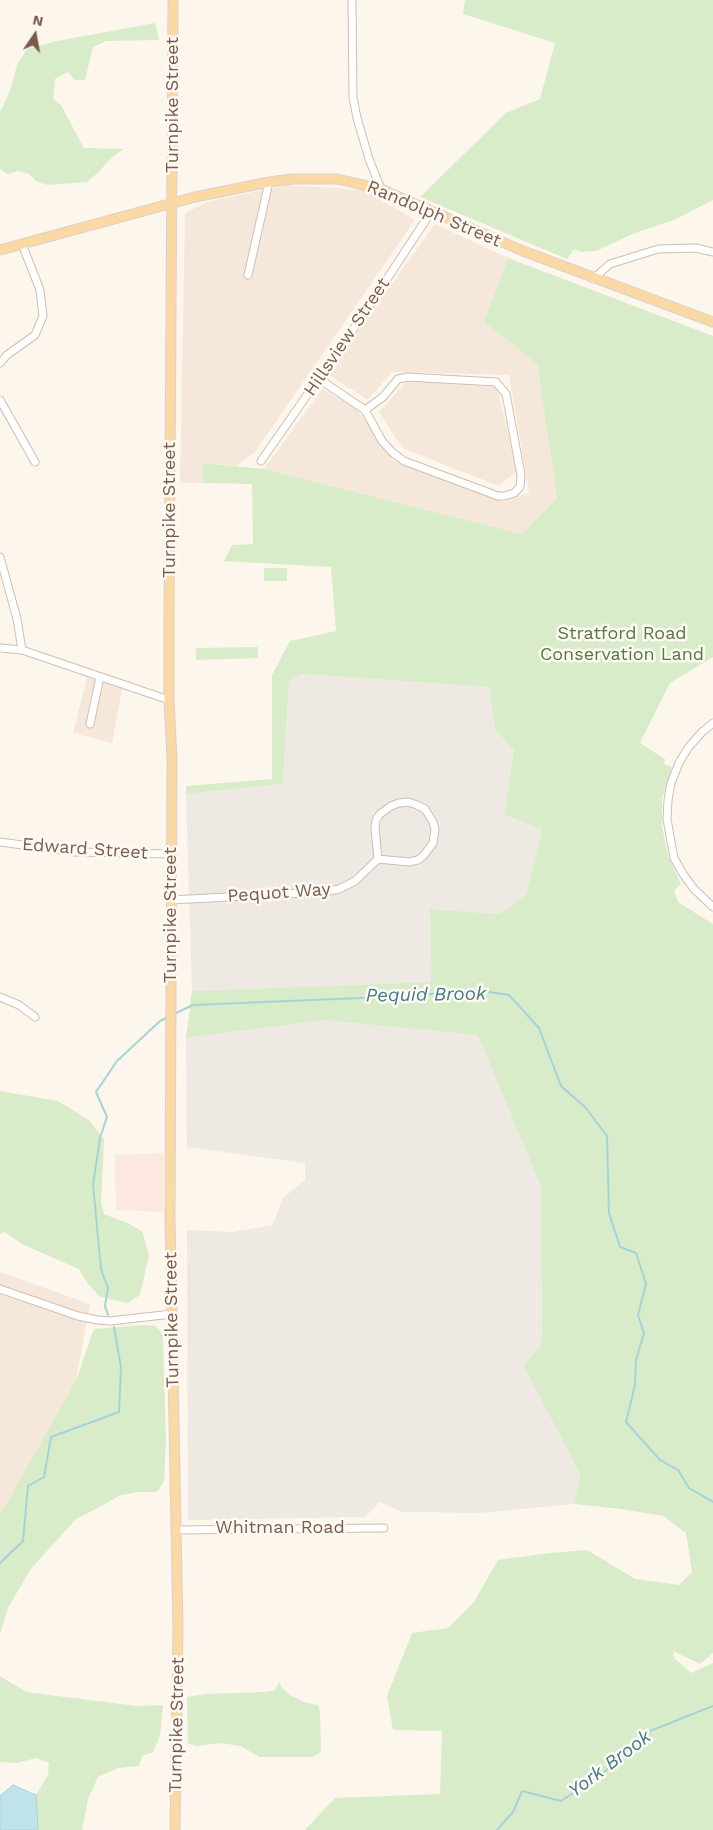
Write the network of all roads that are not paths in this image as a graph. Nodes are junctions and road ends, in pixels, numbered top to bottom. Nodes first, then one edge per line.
1 (173, 0) edge
2 (352, 0) edge
3 (269, 182) junction
4 (381, 189) junction
5 (173, 202) junction
6 (431, 212) junction
7 (22, 244) junction
8 (0, 250) edge
9 (713, 252) edge
10 (248, 275) dead end
11 (593, 279) junction
12 (713, 322) edge
13 (0, 364) edge
14 (319, 379) junction
15 (0, 400) edge
16 (365, 410) junction
17 (261, 461) dead end
18 (35, 462) dead end
19 (0, 557) edge
20 (0, 648) edge
21 (22, 650) junction
22 (100, 677) junction
23 (169, 700) junction
24 (713, 722) edge
25 (90, 724) dead end
26 (0, 842) edge
27 (170, 854) junction
28 (378, 859) junction
29 (170, 900) junction
30 (713, 907) edge
31 (0, 997) edge
32 (35, 1018) dead end
33 (0, 1289) edge
34 (172, 1314) junction
35 (384, 1528) dead end
36 (176, 1530) junction
37 (175, 1830) edge

1 - 5 main road, Turnpike Street
2 - 4 street
3 - 4 main road, Randolph Street
3 - 5 main road, Randolph Street
3 - 10 street
4 - 6 main road, Randolph Street
5 - 7 main road, Randolph Street
5 - 23 main road, Turnpike Street
6 - 11 main road, Randolph Street
6 - 14 street, Hillsview Street
7 - 8 main road, Randolph Street
7 - 13 street
9 - 11 street
11 - 12 main road, Randolph Street
14 - 16 street
14 - 17 street, Hillsview Street
15 - 18 street
16 - 16 street
19 - 21 street
20 - 21 street
21 - 22 street
22 - 23 street
22 - 25 street
23 - 27 main road, Turnpike Street
24 - 30 street
26 - 27 street, Edward Street
27 - 29 main road, Turnpike Street
28 - 28 street
28 - 29 street, Pequot Way
29 - 34 main road, Turnpike Street
31 - 32 street
33 - 34 street
34 - 36 main road, Turnpike Street
35 - 36 street, Whitman Road
36 - 37 main road, Turnpike Street

